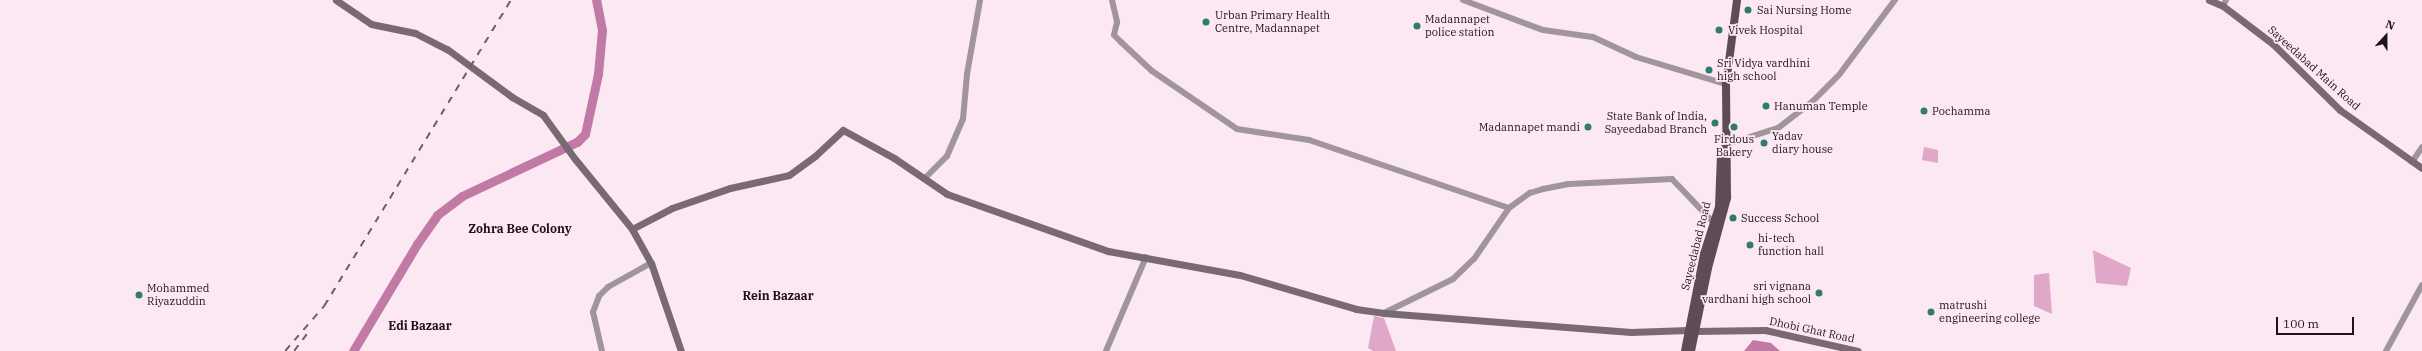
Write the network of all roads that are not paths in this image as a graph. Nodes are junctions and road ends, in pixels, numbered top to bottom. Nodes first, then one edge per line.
1 (336, 0) edge
2 (980, 0) edge
3 (1112, 0) edge
4 (1463, 0) edge
5 (1737, 0) edge
6 (1895, 0) edge
7 (2209, 0) edge
8 (2225, 3) edge
9 (1726, 84) junction
10 (2422, 147) edge
11 (1724, 148) junction
12 (2412, 162) junction
13 (2422, 168) edge
14 (925, 178) junction
15 (1509, 208) junction
16 (1715, 224) junction
17 (632, 229) junction
18 (1146, 257) junction
19 (651, 263) junction
20 (2422, 285) edge
21 (1384, 313) junction
22 (1691, 330) junction
23 (1688, 350) edge
24 (602, 351) edge
25 (680, 351) edge
26 (1106, 351) edge
27 (1858, 351) edge
28 (2386, 351) edge

1 - 17 main road
2 - 14 street
3 - 15 street
4 - 9 street
5 - 9 main road, Sayeedabad Road
6 - 11 street
7 - 8 main road, Sayeedabad Main Road
8 - 12 main road, Sayeedabad Main Road
9 - 11 main road, Sayeedabad Road
10 - 12 street
11 - 16 main road, Sayeedabad Road
11 - 22 main road
12 - 13 main road, Sayeedabad Main Road
14 - 17 main road, Dhobi Ghat Road
14 - 18 main road, Dhobi Ghat Road
15 - 16 street
15 - 21 street
16 - 22 main road, Sayeedabad Road
17 - 19 main road
18 - 21 main road, Dhobi Ghat Road
18 - 26 street
19 - 24 street
19 - 25 main road
20 - 28 street
21 - 22 main road, Dhobi Ghat Road
22 - 23 main road
22 - 27 main road, Dhobi Ghat Road

